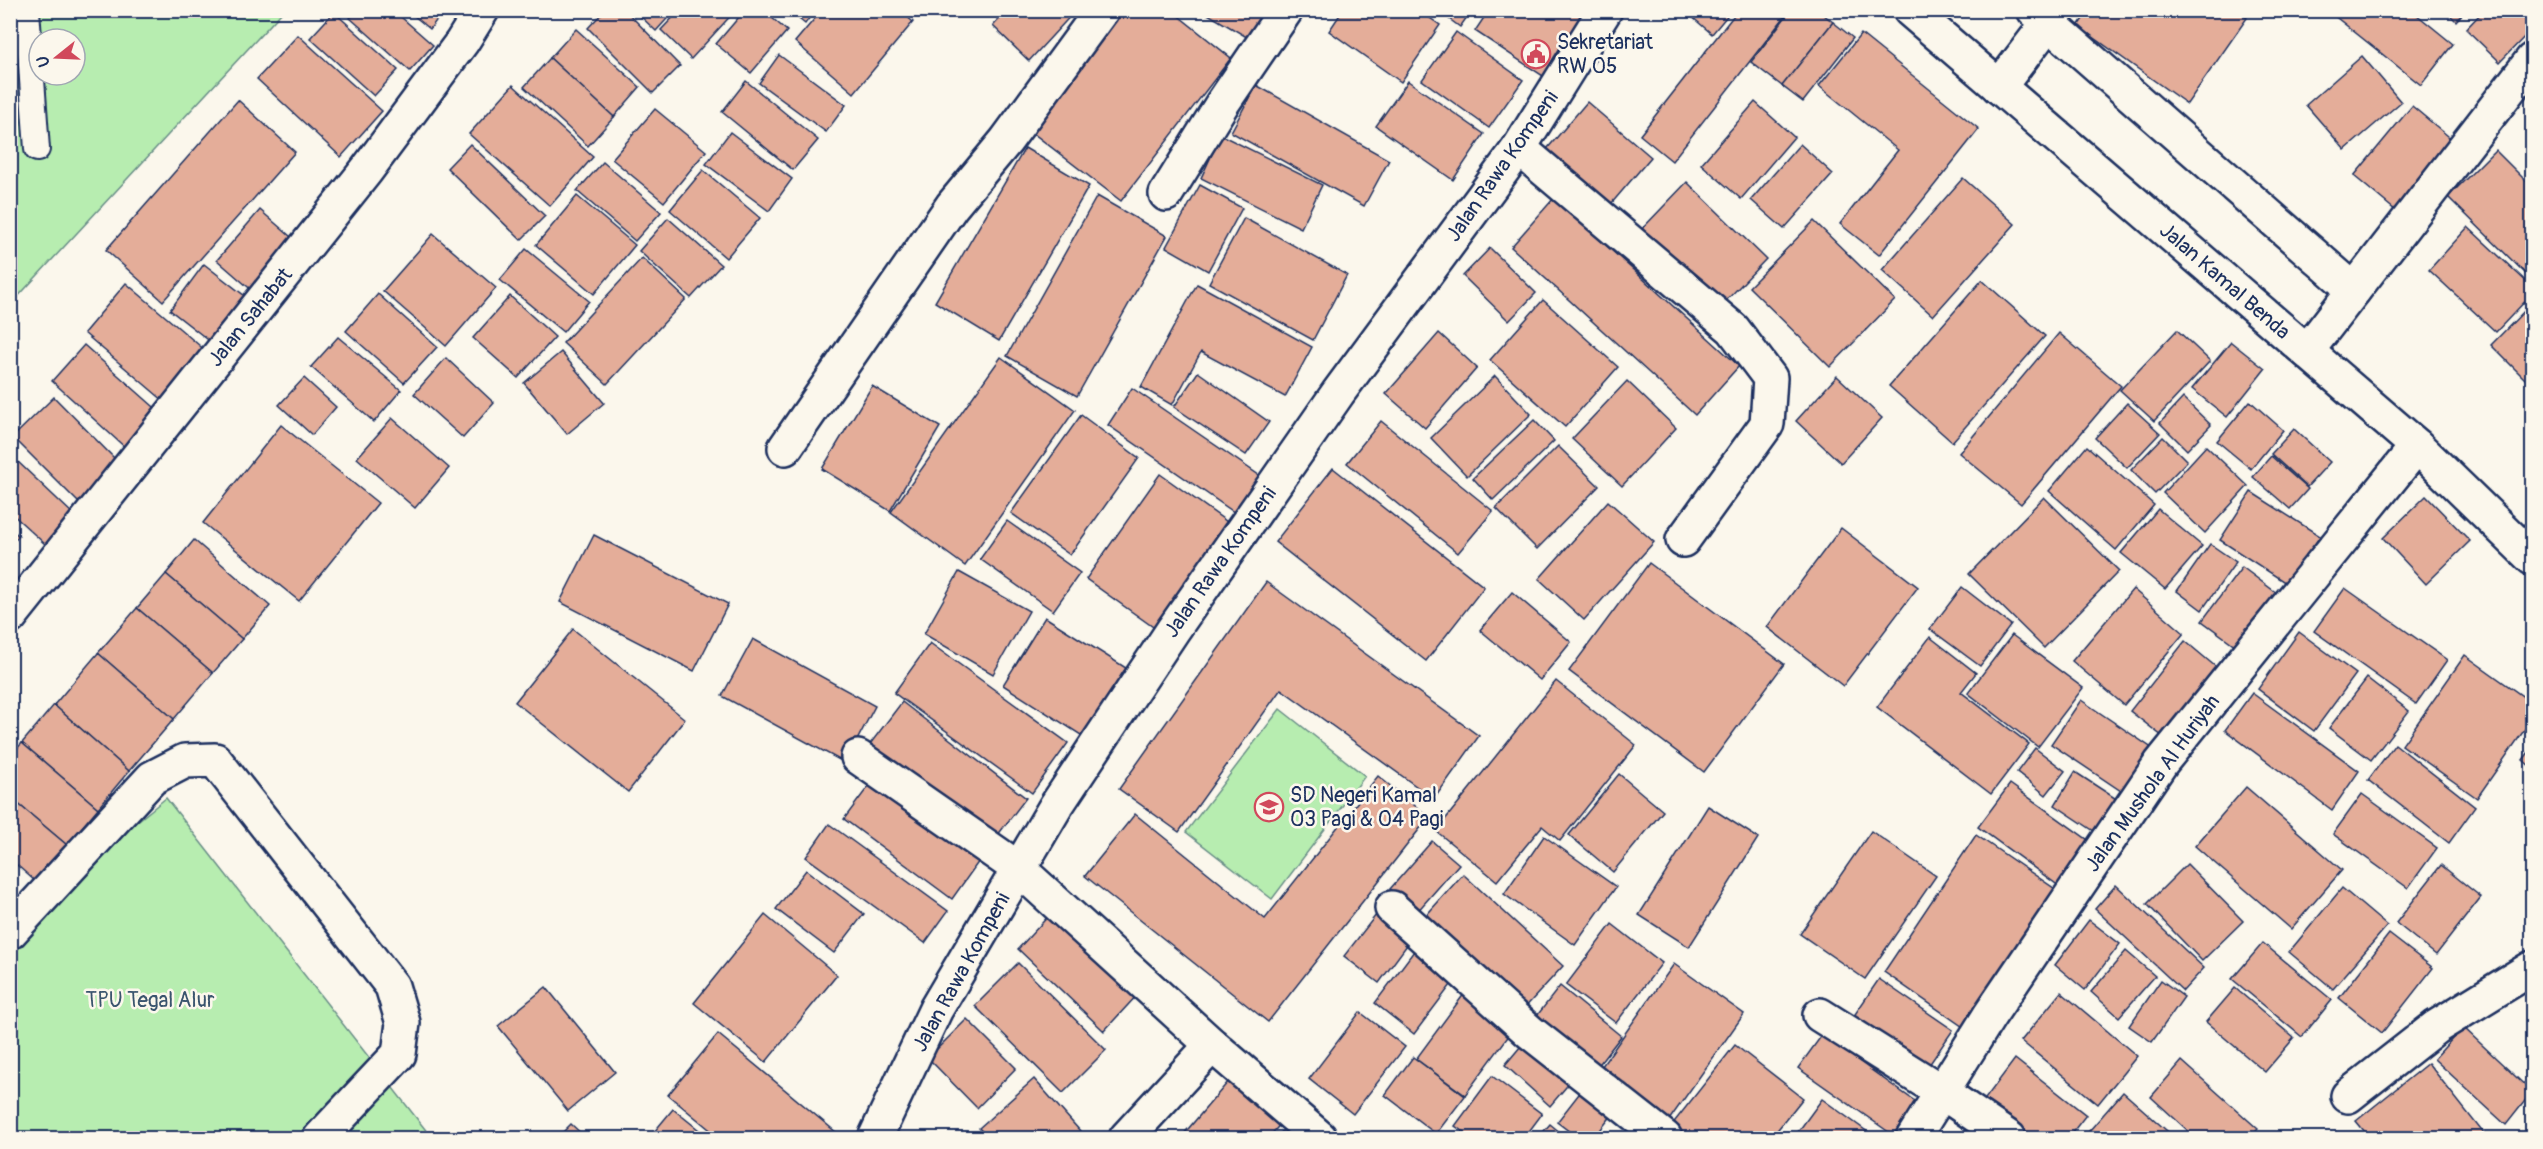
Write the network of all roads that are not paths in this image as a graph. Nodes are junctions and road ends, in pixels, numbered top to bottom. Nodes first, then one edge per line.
1 (27, 10) edge
2 (482, 10) edge
3 (1102, 10) edge
4 (1286, 10) edge
5 (1605, 10) edge
6 (1910, 10) edge
7 (2044, 21) edge
8 (2532, 60) edge
9 (2008, 76) junction
10 (1519, 148) junction
11 (37, 149) dead end
12 (1166, 194) dead end
13 (2350, 295) junction
14 (2316, 340) junction
15 (2417, 446) junction
16 (785, 448) dead end
17 (1683, 540) dead end
18 (2532, 558) edge
19 (10, 616) edge
20 (858, 757) dead end
21 (1019, 869) junction
22 (1392, 908) dead end
23 (10, 932) edge
24 (2532, 968) edge
25 (1820, 1014) dead end
26 (1212, 1045) junction
27 (1942, 1092) junction
28 (2348, 1096) dead end
29 (320, 1138) edge
30 (875, 1138) edge
31 (1126, 1138) edge
32 (1320, 1138) edge
33 (1665, 1138) edge
34 (1913, 1138) edge
35 (2009, 1138) edge

1 - 11 lane
2 - 19 street, Jalan Sahabat
3 - 16 street
4 - 12 street
5 - 10 street, Jalan Rawa Kompeni
6 - 9 street, Jalan Kamal Benda
7 - 9 street
7 - 13 street
8 - 13 street
9 - 14 street, Jalan Kamal Benda
10 - 17 street
10 - 21 street, Jalan Rawa Kompeni
13 - 14 street
14 - 15 street, Jalan Kamal Benda
15 - 18 street, Jalan Kamal Benda
15 - 27 street, Jalan Mushola Al Huriyah
20 - 21 street
21 - 26 street
21 - 30 street, Jalan Rawa Kompeni
22 - 33 street
23 - 29 street
24 - 28 street
25 - 27 street
26 - 31 street
26 - 32 street
27 - 34 street, Jalan Mushola Al Huriyah
27 - 35 street

